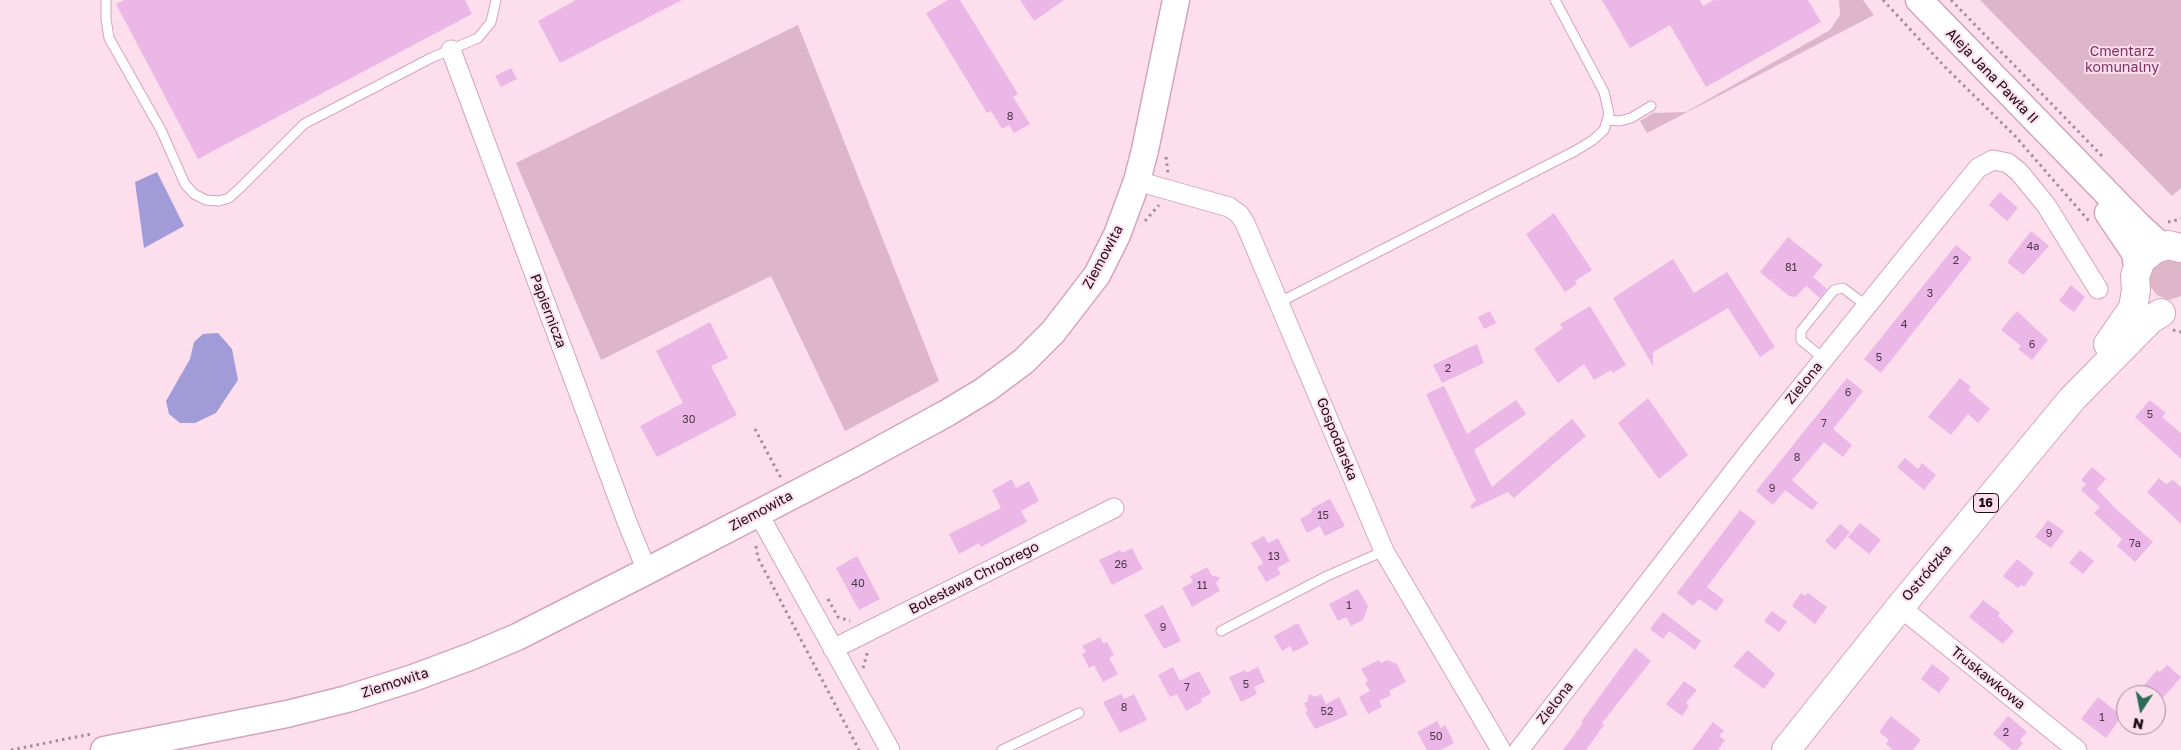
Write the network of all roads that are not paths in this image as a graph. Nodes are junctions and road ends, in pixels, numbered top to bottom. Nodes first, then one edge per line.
1 (106, 0) edge
2 (496, 0) edge
3 (1176, 0) edge
4 (1555, 0) edge
5 (1919, 0) edge
6 (451, 50) junction
7 (1651, 106) dead end
8 (1609, 120) junction
9 (2065, 151) junction
10 (1137, 182) junction
11 (2174, 245) edge
12 (2137, 278) junction
13 (2098, 288) dead end
14 (1280, 302) junction
15 (1867, 306) junction
16 (2175, 313) edge
17 (1824, 358) junction
18 (2072, 399) junction
19 (1114, 508) dead end
20 (758, 513) junction
21 (1384, 552) junction
22 (647, 571) junction
23 (1900, 607) junction
24 (1221, 631) dead end
25 (833, 649) junction
26 (1079, 713) dead end
27 (98, 742) edge
28 (2067, 747) edge
29 (890, 750) edge
30 (1002, 750) edge
31 (1501, 750) edge
32 (1519, 750) edge
33 (1786, 750) edge

1 - 6 lane
2 - 6 lane
3 - 10 street, Ziemowita
4 - 8 lane
5 - 9 street, Aleja Jana Pawła II
6 - 22 street, Papiernicza
7 - 8 lane
8 - 14 lane
9 - 11 street, Aleja Jana Pawła II
9 - 12 street, Aleja Jana Pawła II
10 - 14 street, Gospodarska
10 - 20 street, Ziemowita
11 - 12 main road
12 - 16 main road, 16
12 - 18 main road, Ostródzka / 16
13 - 15 street, Zielona
14 - 21 street, Gospodarska
15 - 17 street, Zielona
15 - 17 lane
16 - 18 main road, Ostródzka / 16
17 - 32 street, Zielona
18 - 23 main road, Ostródzka / 16
19 - 25 street, Bolesława Chrobrego
20 - 22 street, Ziemowita
20 - 25 street
21 - 24 lane
21 - 31 street, Gospodarska
22 - 27 street, Ziemowita
23 - 28 street, Truskawkowa
23 - 33 main road, Ostródzka / 16
25 - 29 street
26 - 30 lane

